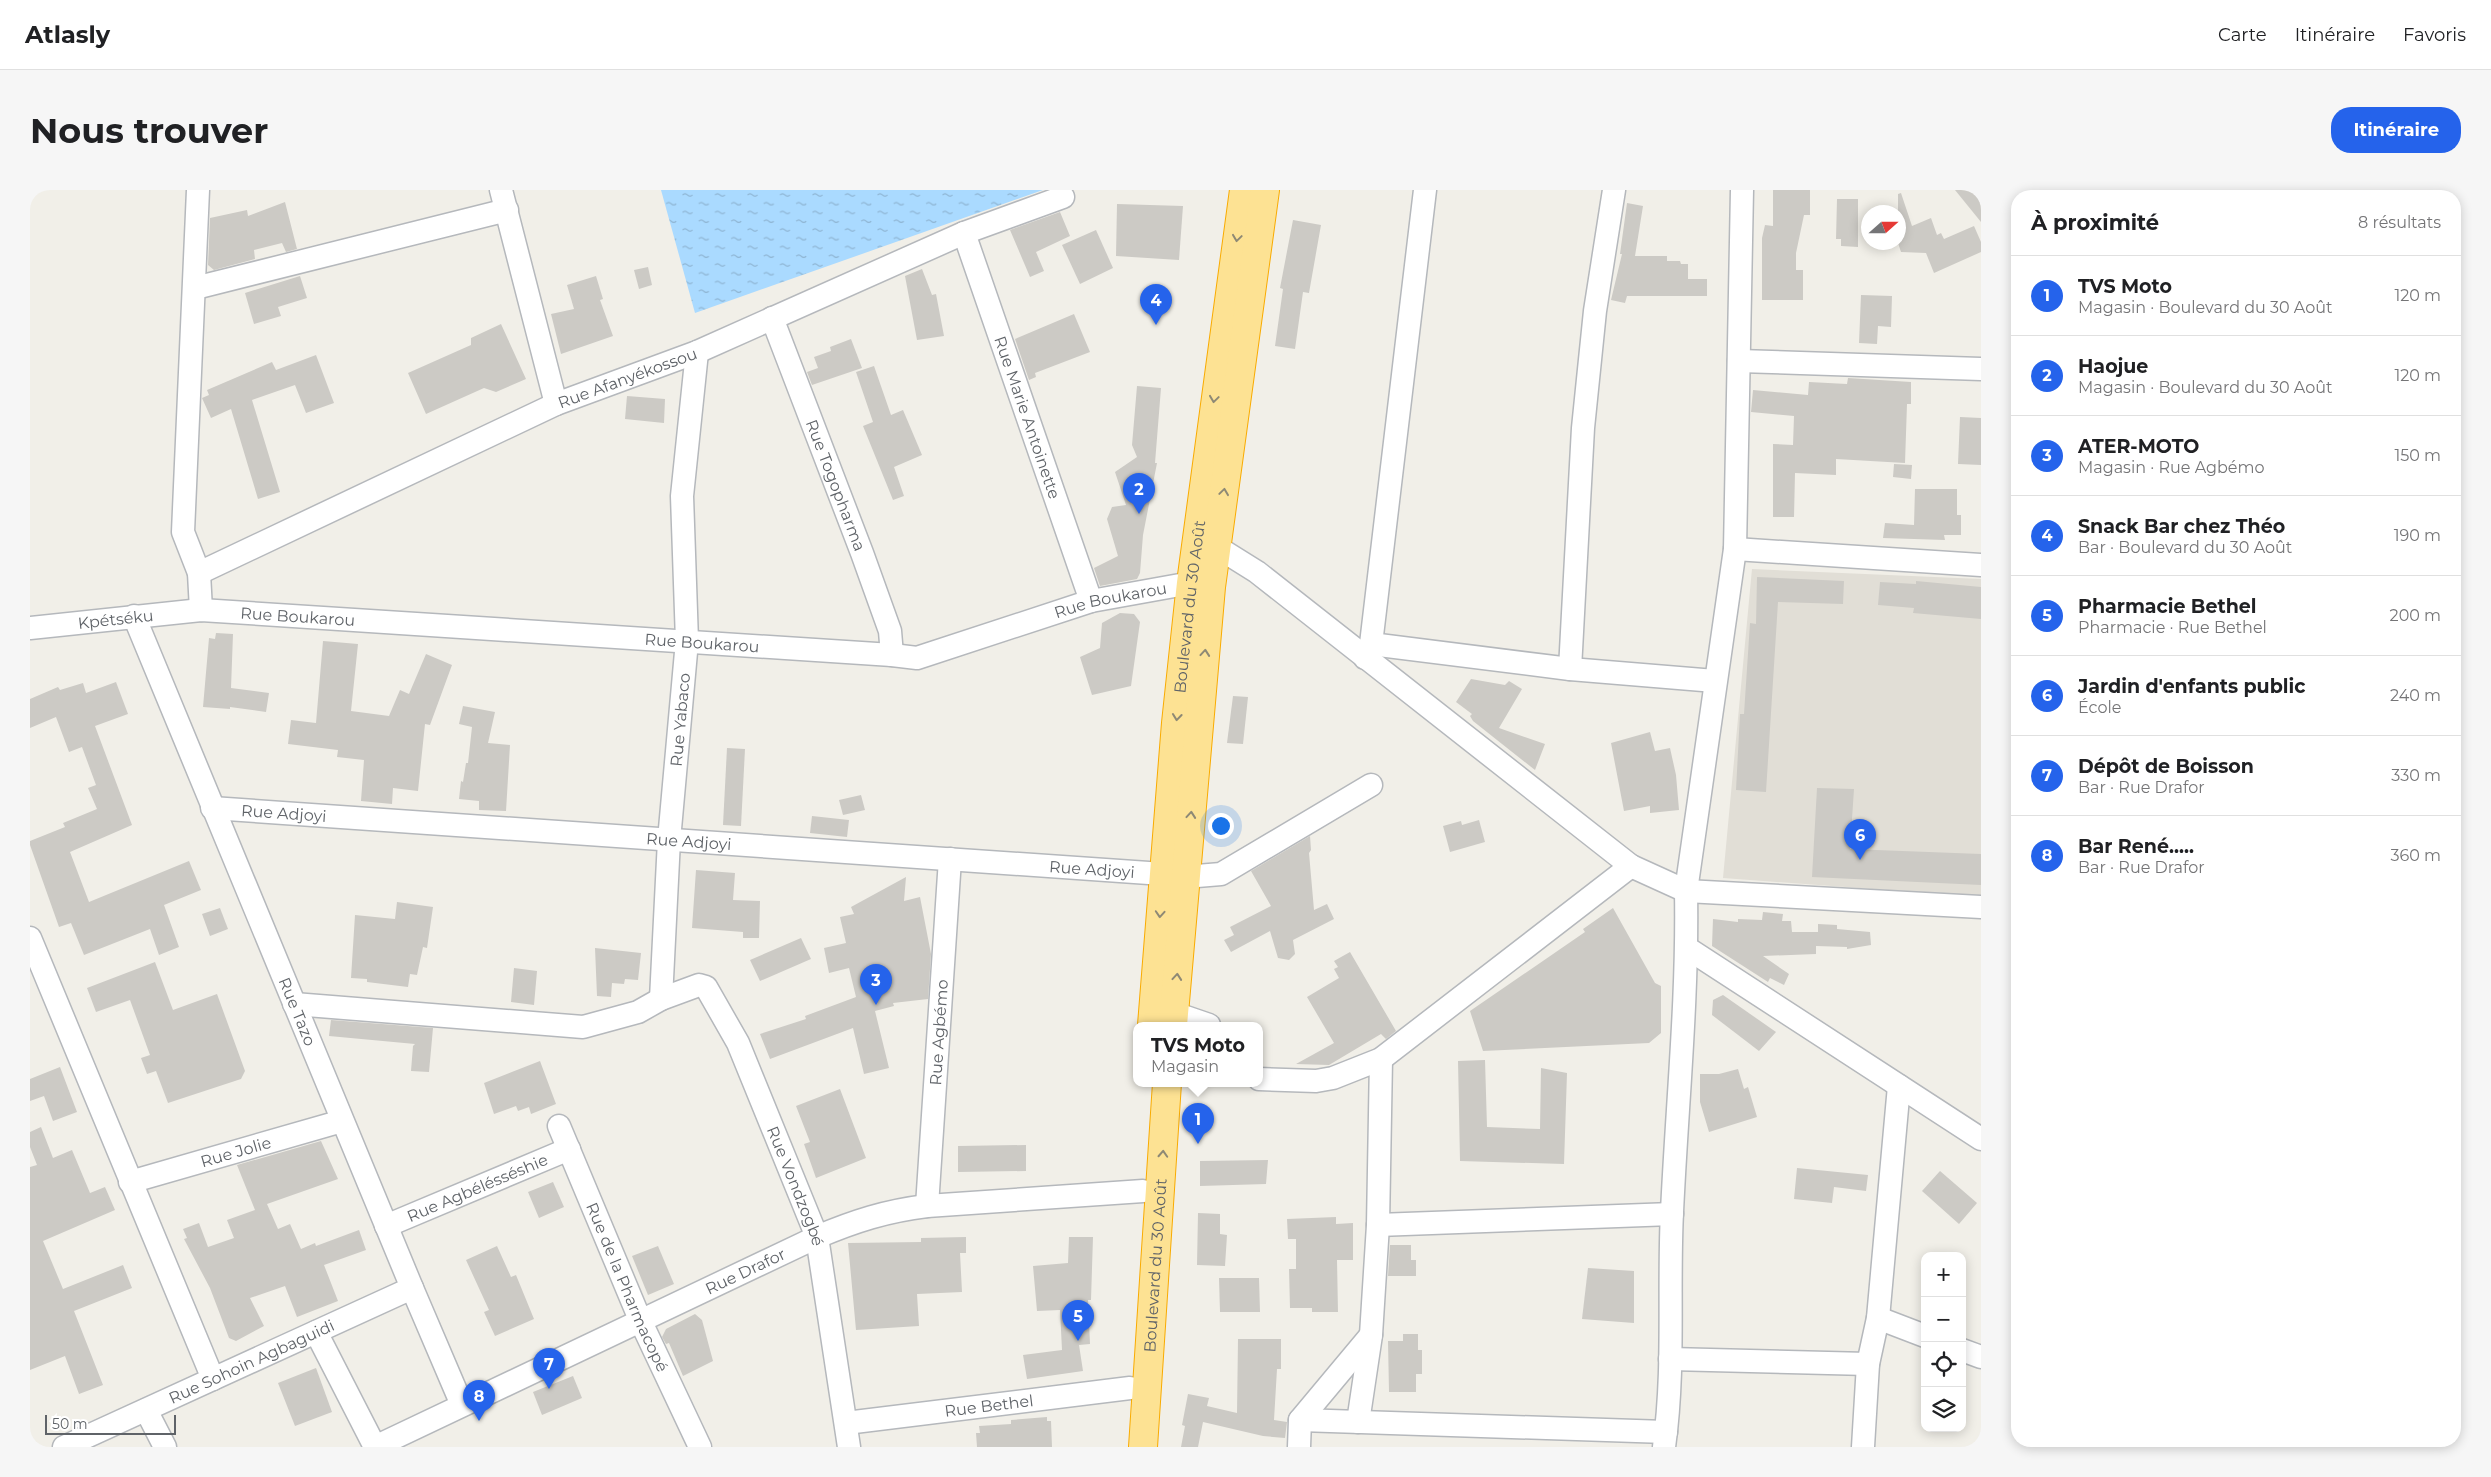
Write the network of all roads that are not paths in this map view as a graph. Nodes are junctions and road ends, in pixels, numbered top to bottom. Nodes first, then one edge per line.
1 (198, 190) edge
2 (1244, 190) edge
3 (1265, 190) edge
4 (1426, 190) edge
5 (1614, 190) edge
6 (1742, 190) edge
7 (1063, 197) dead end
8 (504, 200) edge
9 (964, 233) junction
10 (194, 288) junction
11 (772, 318) junction
12 (697, 352) junction
13 (1739, 361) junction
14 (1981, 368) edge
15 (556, 404) junction
16 (1207, 546) junction
17 (1735, 549) junction
18 (1981, 565) edge
19 (199, 573) junction
20 (1201, 585) junction
21 (1091, 601) junction
22 (201, 610) junction
23 (134, 616) junction
24 (30, 628) edge
25 (688, 641) junction
26 (1368, 651) junction
27 (892, 654) junction
28 (1570, 669) junction
29 (1715, 681) junction
30 (1371, 785) dead end
31 (212, 808) junction
32 (669, 840) junction
33 (950, 859) junction
34 (1632, 866) junction
35 (1174, 875) junction
36 (1686, 891) junction
37 (1981, 907) edge
38 (30, 938) edge
39 (1687, 948) junction
40 (661, 999) junction
41 (294, 1004) junction
42 (1166, 1021) edge
43 (1381, 1060) junction
44 (1263, 1079) edge
45 (1899, 1086) junction
46 (1148, 1087) edge
47 (1167, 1087) edge
48 (342, 1121) junction
49 (559, 1126) dead end
50 (1981, 1139) edge
51 (569, 1149) junction
52 (130, 1182) junction
53 (1143, 1190) junction
54 (927, 1206) junction
55 (1672, 1214) junction
56 (1378, 1225) junction
57 (386, 1226) junction
58 (817, 1236) junction
59 (412, 1288) junction
60 (1878, 1318) junction
61 (641, 1322) junction
62 (316, 1332) junction
63 (1921, 1334) edge
64 (1371, 1335) junction
65 (1966, 1351) edge
66 (1981, 1357) edge
67 (1670, 1359) junction
68 (1868, 1364) junction
69 (214, 1379) junction
70 (1130, 1388) junction
71 (462, 1405) junction
72 (146, 1410) junction
73 (1300, 1420) junction
74 (1358, 1422) junction
75 (846, 1423) junction
76 (1665, 1439) edge
77 (64, 1447) edge
78 (165, 1447) edge
79 (375, 1447) edge
80 (700, 1447) edge
81 (849, 1447) edge
82 (1126, 1447) edge
83 (1143, 1447) edge
84 (1298, 1447) edge
85 (1863, 1447) edge

1 - 10 street
2 -> 16 highway, Boulevard du 30 Août
16 -> 3 highway, Boulevard du 30 Août
4 - 26 street
5 - 28 street
6 - 13 street
7 - 9 street, Rue Afanyékossou
8 - 10 street
8 - 15 street
9 - 11 street, Rue Afanyékossou
9 - 21 street, Rue Marie Antoinette
10 - 19 street
11 - 12 street, Rue Afanyékossou
11 - 27 street, Rue Togopharma
12 - 15 street, Rue Afanyékossou
12 - 25 street, Rue Yabaco
13 - 14 street
13 - 17 street
15 - 19 street, Rue Afanyékossou
16 - 20 highway, Boulevard du 30 Août
16 - 26 street
17 - 18 street
17 - 29 street
19 - 22 street
20 - 21 street, Rue Boukarou
20 - 35 highway, Boulevard du 30 Août
21 - 27 street, Rue Boukarou
22 - 23 street, Kpétséku
22 - 25 street, Rue Boukarou
23 - 24 street, Kpétséku
23 - 31 street, Rue Tazo
25 - 27 street, Rue Boukarou
25 - 32 street, Rue Yabaco
26 - 28 street
26 - 34 street
28 - 29 street
29 - 36 street
30 - 35 street, Rue Adjoyi
31 - 32 street, Rue Adjoyi
31 - 41 street, Rue Tazo
32 - 33 street, Rue Adjoyi
32 - 40 street, Rue Yabaco
33 - 35 street, Rue Adjoyi
33 - 54 street, Rue Agbémo
34 - 36 street
34 - 43 street
35 - 42 highway, Boulevard du 30 Août
36 - 37 street
36 - 39 street
38 - 52 street
39 - 45 street
39 - 55 street
40 - 41 street, Rue Vondzogbé
40 - 58 street, Rue Vondzogbé
41 - 48 street, Rue Tazo
43 - 44 street
43 - 56 street
45 - 50 street
45 - 60 street
46 - 53 highway, Boulevard du 30 Août
83 -> 47 highway, Boulevard du 30 Août
48 - 52 street, Rue Jolie
48 - 57 street, Rue Tazo
49 - 51 street, Rue de la Pharmacopé
51 - 57 street, Rue Agbélésséshie
51 - 61 street, Rue de la Pharmacopé
52 - 69 street
53 - 54 street, Rue Drafor
53 - 70 highway, Boulevard du 30 Août
54 - 58 street, Rue Drafor
55 - 56 street
55 - 67 street
56 - 64 street
57 - 59 street, Rue Tazo
58 - 61 street, Rue Drafor
58 - 75 street, Rue Vondzogbé
59 - 62 street, Rue Sohoin Agbaguidi
59 - 71 street, Rue Tazo
60 - 63 street
60 - 68 street
61 - 71 street, Rue Drafor
61 - 80 street, Rue de la Pharmacopé
62 - 69 street, Rue Sohoin Agbaguidi
62 - 79 street
64 - 73 street
64 - 74 street
65 - 66 street
67 - 68 street
67 - 76 street
68 - 85 street
69 - 72 street, Rue Sohoin Agbaguidi
70 - 75 street, Rue Bethel
70 - 82 highway, Boulevard du 30 Août
71 - 79 street, Rue Drafor
72 - 77 street, Rue Sohoin Agbaguidi
72 - 78 street
73 - 74 street
73 - 84 street
74 - 76 street
75 - 81 street, Rue Vondzogbé

